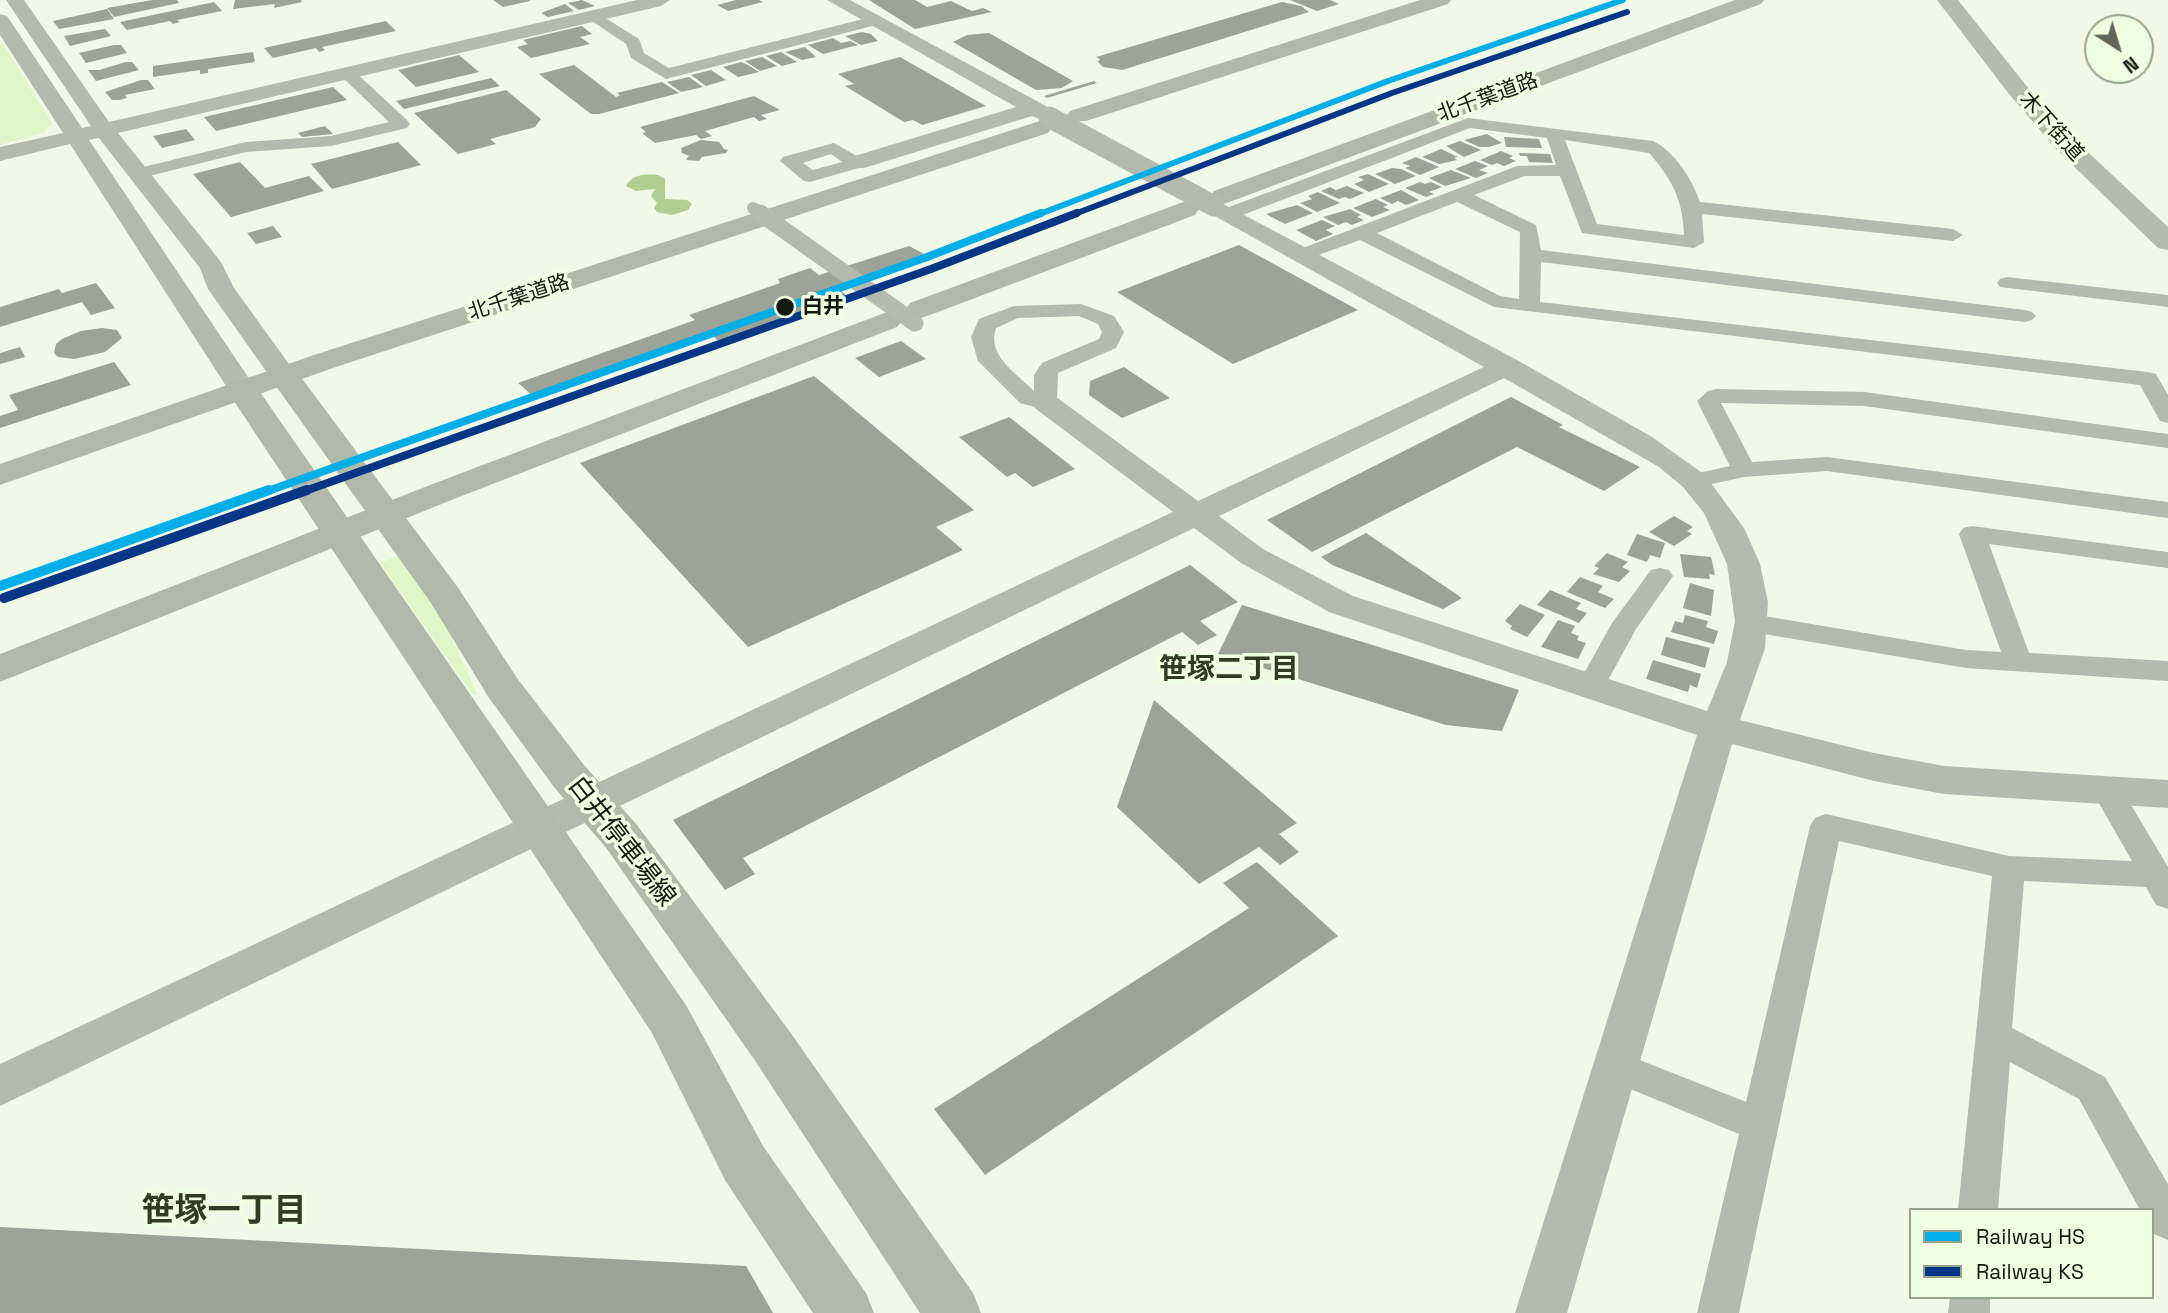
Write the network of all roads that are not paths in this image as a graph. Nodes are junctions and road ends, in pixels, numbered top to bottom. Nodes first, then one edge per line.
1 (15, 0) edge
2 (661, 0) edge
3 (836, 0) edge
4 (1441, 0) edge
5 (1754, 0) edge
6 (1947, 0) edge
7 (594, 16) junction
8 (0, 20) edge
9 (875, 21) junction
10 (347, 73) junction
11 (1514, 106) dead end
12 (1078, 116) dead end
13 (1040, 118) junction
14 (1468, 123) junction
15 (103, 130) junction
16 (1554, 134) junction
17 (76, 136) junction
18 (0, 153) edge
19 (856, 163) dead end
20 (1567, 171) junction
21 (137, 174) junction
22 (1458, 195) junction
23 (1222, 205) junction
24 (1693, 207) junction
25 (753, 208) dead end
26 (1186, 209) dead end
27 (1360, 232) junction
28 (1953, 234) dead end
29 (2165, 236) edge
30 (1302, 255) junction
31 (1531, 255) junction
32 (2007, 283) dead end
33 (2168, 301) edge
34 (1529, 307) junction
35 (2025, 316) dead end
36 (907, 318) junction
37 (1507, 366) junction
38 (1050, 368) junction
39 (1002, 372) junction
40 (286, 379) junction
41 (244, 393) junction
42 (1046, 403) junction
43 (2168, 416) edge
44 (2168, 441) edge
45 (1744, 470) junction
46 (0, 475) edge
47 (1694, 481) junction
48 (382, 510) junction
49 (2168, 510) edge
50 (1198, 516) junction
51 (335, 529) junction
52 (2168, 560) edge
53 (1660, 576) dead end
54 (1752, 623) junction
55 (2019, 663) junction
56 (0, 669) edge
57 (2168, 671) edge
58 (1591, 686) junction
59 (1718, 728) junction
60 (2107, 790) junction
61 (2168, 794) edge
62 (593, 804) junction
63 (539, 829) junction
64 (2009, 868) junction
65 (2162, 886) edge
66 (1994, 1035) junction
67 (1616, 1067) junction
68 (0, 1086) edge
69 (1760, 1125) junction
70 (1978, 1208) edge
71 (2168, 1221) edge
72 (846, 1313) edge
73 (953, 1313) edge
74 (1541, 1313) edge
75 (1718, 1313) edge

1 - 15 street
2 - 7 street
3 - 9 street
4 - 12 highway
5 - 23 highway, 北千葉道路
6 - 29 main road, 木下街道
7 - 9 street
7 - 10 street
8 - 17 street
9 - 13 street
10 - 15 street
10 - 21 street
11 - 14 street
13 - 19 street
13 - 23 street, bridge
13 - 40 highway, 北千葉道路
14 - 16 street
14 - 23 street
15 - 17 street
15 - 21 street
16 - 20 street
16 - 24 street
17 - 18 street
17 - 41 street
20 - 22 street
20 - 24 street
21 - 40 street
22 - 27 street
22 - 31 street
23 - 30 street
24 - 28 street
25 - 36 street, bridge
26 - 36 highway
27 - 30 street
27 - 34 street
30 - 37 street
31 - 34 street
31 - 35 street
32 - 33 street
34 - 43 street
36 - 48 highway
37 - 47 street
37 - 50 street
38 - 39 street
38 - 39 street
38 - 42 street
39 - 42 street
40 - 41 highway, 北千葉道路
40 - 48 main road, 白井停車場線
41 - 46 highway, 北千葉道路
41 - 51 main road
42 - 50 street
44 - 45 street
45 - 47 street
45 - 49 street
47 - 54 street
48 - 51 highway
48 - 62 main road, 白井停車場線
50 - 58 street
50 - 62 street
51 - 56 highway
51 - 63 main road
52 - 55 street
53 - 58 street
54 - 55 street
54 - 59 street
55 - 57 street
58 - 59 street
59 - 60 street
59 - 67 street
60 - 61 street
60 - 65 street
62 - 63 street
62 - 73 main road, 白井停車場線
63 - 68 street
63 - 72 main road
64 - 65 street
64 - 66 street
64 - 69 street
66 - 70 street
66 - 71 street
67 - 69 street
67 - 74 street
69 - 75 street

